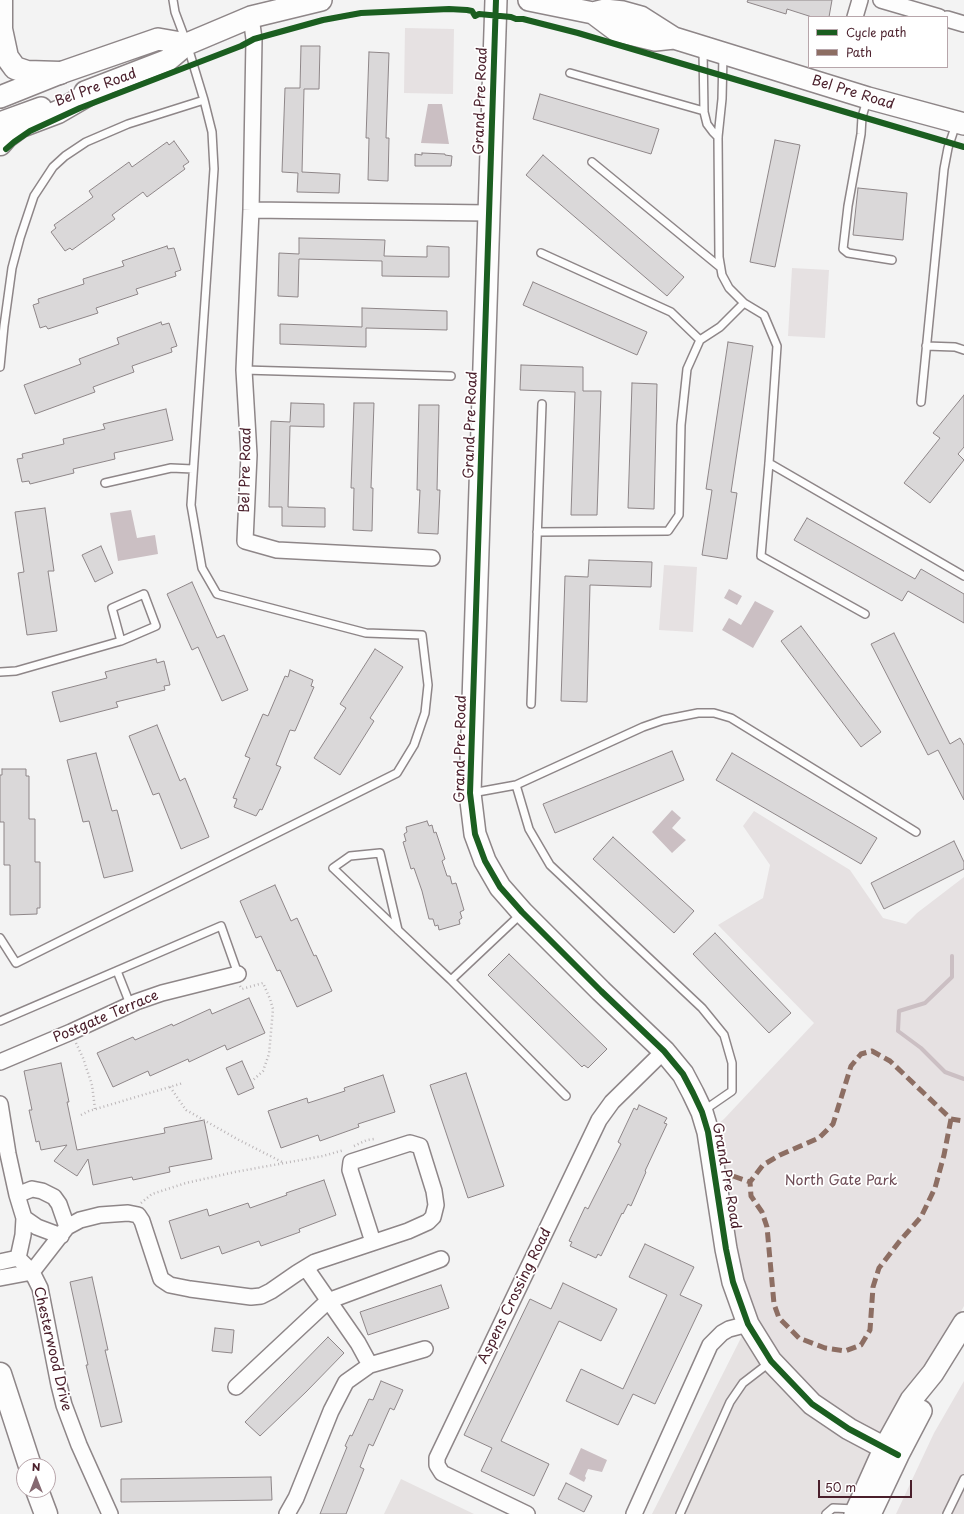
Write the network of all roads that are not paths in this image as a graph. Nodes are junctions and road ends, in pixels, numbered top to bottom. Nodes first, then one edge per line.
1 (1, 0) edge
2 (173, 0) edge
3 (321, 0) edge
4 (496, 0) edge
5 (529, 0) edge
6 (860, 0) edge
7 (890, 1) edge
8 (597, 4) edge
9 (855, 16) edge
10 (936, 16) edge
11 (251, 17) junction
12 (948, 19) edge
13 (964, 24) edge
14 (187, 44) junction
15 (702, 47) junction
16 (723, 53) junction
17 (60, 73) junction
18 (570, 73) dead end
19 (103, 86) junction
20 (0, 97) edge
21 (868, 98) junction
22 (204, 100) junction
23 (704, 111) junction
24 (0, 123) edge
25 (961, 123) edge
26 (718, 137) junction
27 (0, 144) edge
28 (592, 162) dead end
29 (251, 210) junction
30 (489, 213) junction
31 (541, 253) dead end
32 (892, 260) dead end
33 (720, 268) junction
34 (744, 303) junction
35 (700, 340) junction
36 (926, 346) junction
37 (964, 350) edge
38 (0, 367) edge
39 (244, 370) junction
40 (450, 376) dead end
41 (921, 402) dead end
42 (542, 404) dead end
43 (769, 463) junction
44 (194, 469) junction
45 (105, 483) dead end
46 (537, 532) junction
47 (432, 558) dead end
48 (964, 576) edge
49 (865, 614) dead end
50 (121, 641) junction
51 (0, 672) edge
52 (531, 704) dead end
53 (516, 785) junction
54 (470, 793) junction
55 (916, 832) dead end
56 (522, 912) junction
57 (398, 930) junction
58 (0, 938) edge
59 (117, 971) junction
60 (237, 974) joint
61 (451, 980) junction
62 (130, 1004) junction
63 (0, 1021) edge
64 (664, 1051) junction
65 (0, 1062) edge
66 (566, 1096) dead end
67 (0, 1104) edge
68 (702, 1112) junction
69 (17, 1196) junction
70 (24, 1218) junction
71 (64, 1232) junction
72 (373, 1242) junction
73 (18, 1258) junction
74 (441, 1259) dead end
75 (0, 1262) edge
76 (306, 1268) junction
77 (32, 1272) junction
78 (0, 1278) edge
79 (328, 1301) junction
80 (964, 1323) edge
81 (748, 1324) junction
82 (425, 1349) dead end
83 (771, 1362) junction
84 (370, 1365) junction
85 (0, 1374) edge
86 (236, 1387) dead end
87 (892, 1451) junction
88 (27, 1458) edge
89 (964, 1479) edge
90 (40, 1498) edge
91 (832, 1511) edge
92 (861, 1513) edge
93 (46, 1514) edge
94 (110, 1514) edge
95 (287, 1514) edge
96 (527, 1514) edge
97 (634, 1514) edge
98 (680, 1514) edge
99 (826, 1514) edge
100 (947, 1514) edge

1 - 17 main road
2 - 14 lane
3 - 11 street, Bel Pre Road
4 - 30 street, Grand Pre Road
5 - 8 street, Bel Pre Road
6 - 9 street
7 - 10 street
8 - 15 street, Bel Pre Road
11 - 14 street, Bel Pre Road
11 - 29 street, Bel Pre Road
12 - 13 street
14 - 17 street, Bel Pre Road
14 - 19 street, Bel Pre Road
14 - 22 lane
15 - 16 street, Bel Pre Road
15 - 23 lane
16 - 21 street, Bel Pre Road
16 - 26 lane
17 - 20 street, Bel Pre Road
18 - 23 lane
19 - 24 street, Bel Pre Road
19 - 27 main road
21 - 25 street, Bel Pre Road
21 - 32 lane
22 - 38 lane
22 - 44 lane
23 - 26 lane
25 - 36 lane
26 - 33 lane
28 - 33 lane
29 - 30 street
29 - 39 street, Bel Pre Road
30 - 54 street, Grand Pre Road
31 - 35 lane
33 - 34 lane
34 - 35 lane
34 - 43 lane
35 - 46 lane
36 - 37 lane
36 - 41 lane
39 - 40 lane
39 - 47 street, Bel Pre Road
42 - 46 lane
43 - 48 lane
43 - 49 lane
44 - 45 lane
44 - 58 lane
46 - 52 lane
50 - 50 lane
50 - 51 lane
53 - 54 lane
53 - 55 lane
53 - 68 lane
54 - 56 street, Grand Pre Road
56 - 61 lane
56 - 64 street, Grand Pre Road
57 - 57 lane
57 - 61 lane
59 - 60 lane
59 - 62 lane
59 - 63 lane
60 - 62 street, Postgate Terrace
61 - 66 lane
62 - 65 street, Postgate Terrace
64 - 68 street, Grand Pre Road
64 - 96 street, Aspens Crossing Road
67 - 69 street
68 - 81 street, Grand Pre Road
69 - 70 street
69 - 71 street
70 - 71 street
70 - 73 street
71 - 76 street
71 - 77 street
72 - 72 street
72 - 76 street
73 - 75 street
73 - 77 street
74 - 79 street
76 - 79 street
77 - 78 street
77 - 94 street, Chesterwood Drive
79 - 84 street
79 - 86 street
80 - 87 street
81 - 83 street, Grand Pre Road
81 - 97 street
82 - 84 street
83 - 87 street, Grand Pre Road
83 - 98 lane
84 - 95 street
85 - 88 main road
87 - 92 street
89 - 100 lane
90 - 93 main road
91 - 92 lane
91 - 99 lane

